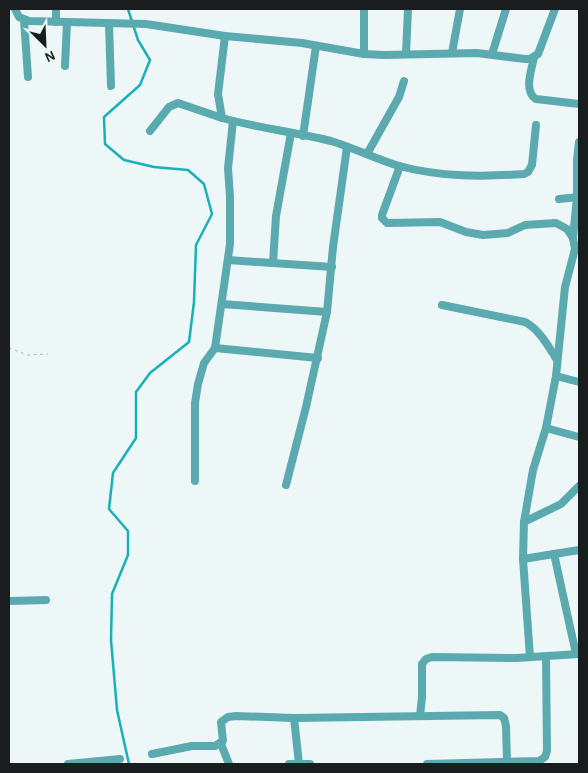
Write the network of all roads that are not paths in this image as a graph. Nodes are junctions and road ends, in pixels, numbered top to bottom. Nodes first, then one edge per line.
1 (15, 9) edge
2 (56, 9) edge
3 (364, 9) edge
4 (408, 9) edge
5 (460, 9) edge
6 (506, 9) edge
7 (555, 9) edge
8 (24, 20) junction
9 (56, 22) junction
10 (66, 23) junction
11 (109, 24) junction
12 (225, 36) junction
13 (316, 46) junction
14 (452, 53) junction
15 (364, 54) junction
16 (406, 54) junction
17 (492, 54) junction
18 (534, 57) junction
19 (65, 66) dead end
20 (28, 78) dead end
21 (404, 81) dead end
22 (110, 86) dead end
23 (579, 104) edge
24 (222, 118) junction
25 (233, 121) junction
26 (536, 125) dead end
27 (150, 131) dead end
28 (291, 133) junction
29 (303, 136) junction
30 (579, 142) edge
31 (348, 147) junction
32 (367, 154) junction
33 (400, 166) junction
34 (578, 197) edge
35 (559, 199) dead end
36 (573, 238) junction
37 (228, 260) junction
38 (273, 263) junction
39 (332, 267) junction
40 (222, 304) junction
41 (442, 305) dead end
42 (327, 312) junction
43 (215, 348) junction
44 (318, 358) junction
45 (558, 360) junction
46 (556, 376) junction
47 (579, 382) edge
48 (546, 428) junction
49 (579, 437) edge
50 (195, 481) dead end
51 (286, 486) dead end
52 (579, 486) edge
53 (524, 522) junction
54 (579, 550) edge
55 (554, 554) junction
56 (523, 559) junction
57 (46, 600) dead end
58 (9, 601) edge
59 (578, 654) edge
60 (530, 657) junction
61 (546, 657) junction
62 (420, 716) junction
63 (294, 718) junction
64 (221, 744) junction
65 (152, 754) dead end
66 (120, 759) dead end
67 (507, 762) junction
68 (68, 764) edge
69 (229, 764) edge
70 (289, 764) edge
71 (299, 764) edge
72 (310, 764) edge
73 (427, 764) edge

1 - 8 street
2 - 9 street
3 - 15 street
4 - 16 street
5 - 14 street
6 - 17 street
7 - 18 street
8 - 9 street
8 - 20 street
9 - 10 street
10 - 11 street
10 - 19 street
11 - 12 street
11 - 22 street
12 - 13 street
12 - 24 street
13 - 15 street
13 - 29 street
14 - 16 street
14 - 17 street
15 - 16 street
17 - 18 street
18 - 23 street
21 - 32 street
24 - 25 street
24 - 27 street
25 - 28 street
25 - 37 street
26 - 33 street
28 - 29 street
28 - 38 street
29 - 31 street
30 - 34 street
31 - 32 street
31 - 39 street
32 - 33 street
33 - 36 street
34 - 35 street
34 - 36 street
36 - 45 street
37 - 38 street
37 - 40 street
38 - 39 street
39 - 42 street
40 - 42 street
40 - 43 street
41 - 45 street
42 - 44 street
43 - 44 street
43 - 50 street
44 - 51 street
45 - 46 street
46 - 47 street
46 - 48 street
48 - 49 street
48 - 53 street
52 - 53 street
53 - 56 street
54 - 55 street
55 - 56 street
55 - 59 street
56 - 60 street
57 - 58 street
59 - 61 street
60 - 61 street
60 - 62 street
61 - 67 street
62 - 63 street
62 - 67 street
63 - 64 street
63 - 71 street
64 - 65 street
64 - 69 street
66 - 68 street
67 - 73 street
70 - 71 street
71 - 72 street

